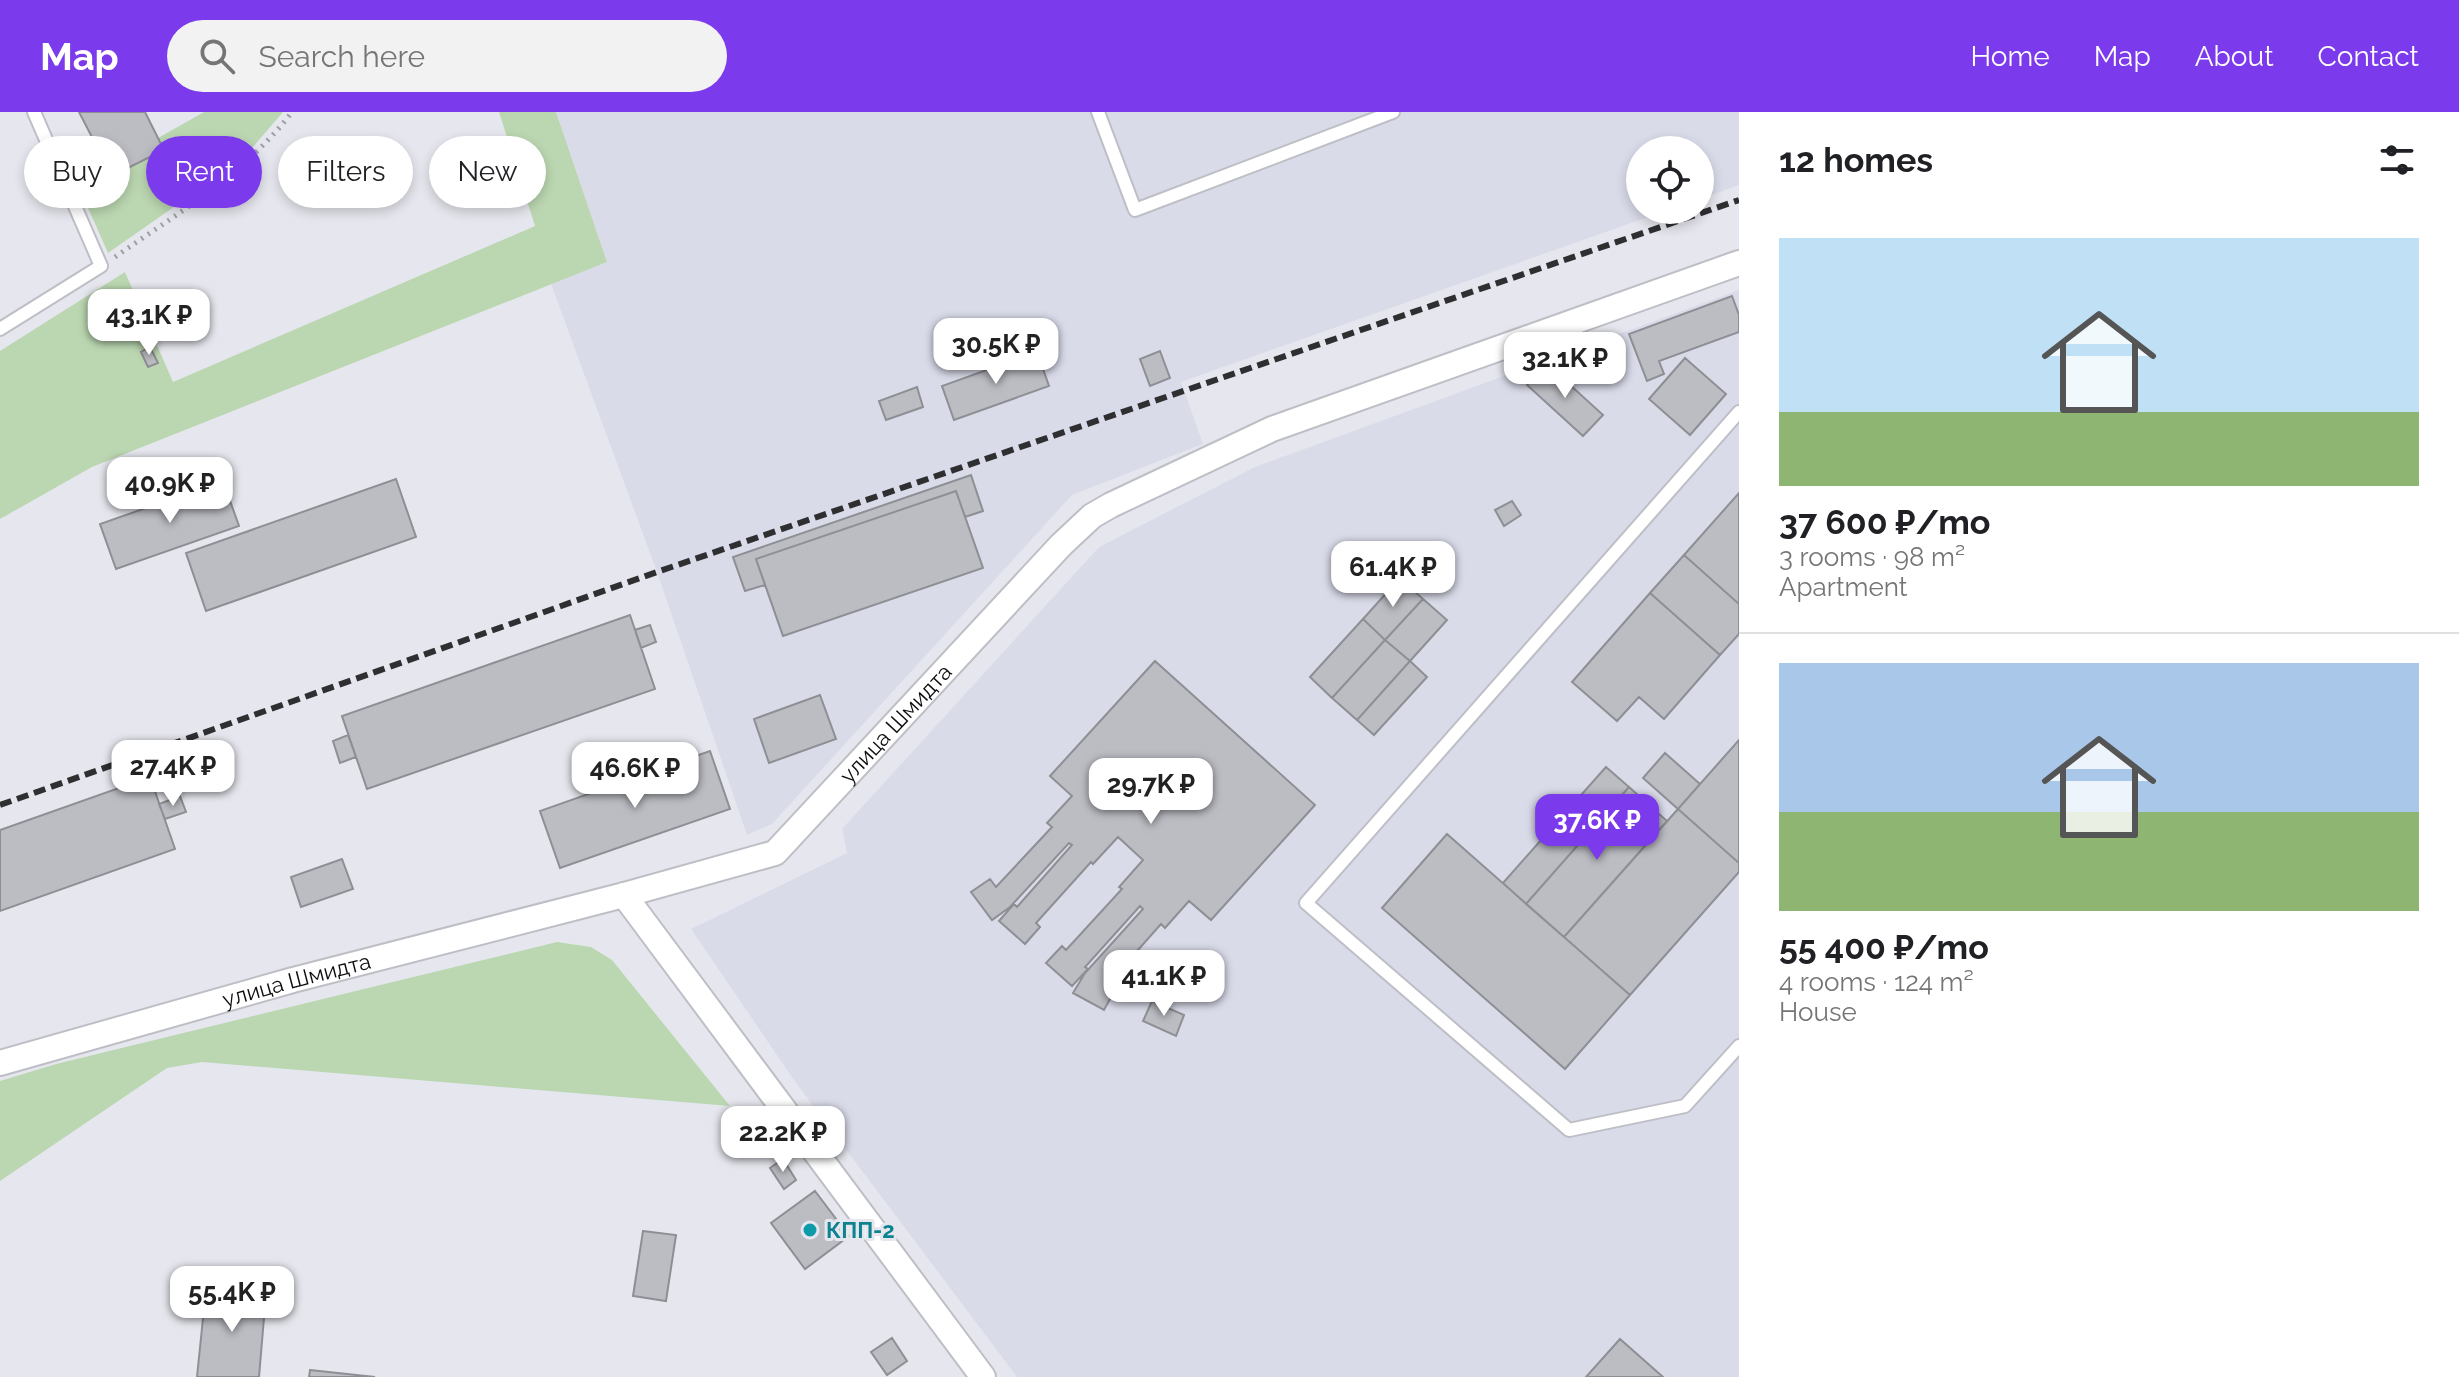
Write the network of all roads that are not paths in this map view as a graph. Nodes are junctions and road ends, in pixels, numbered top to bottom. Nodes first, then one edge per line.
1 (34, 112) edge
2 (1098, 112) edge
3 (1393, 112) edge
4 (1739, 263) edge
5 (0, 329) edge
6 (1739, 412) edge
7 (624, 895) junction
8 (1739, 1046) edge
9 (0, 1063) edge
10 (983, 1377) edge

1 - 5 lane
2 - 3 lane
4 - 7 street, улица Шмидта
6 - 8 lane
7 - 9 street, улица Шмидта
7 - 10 street

